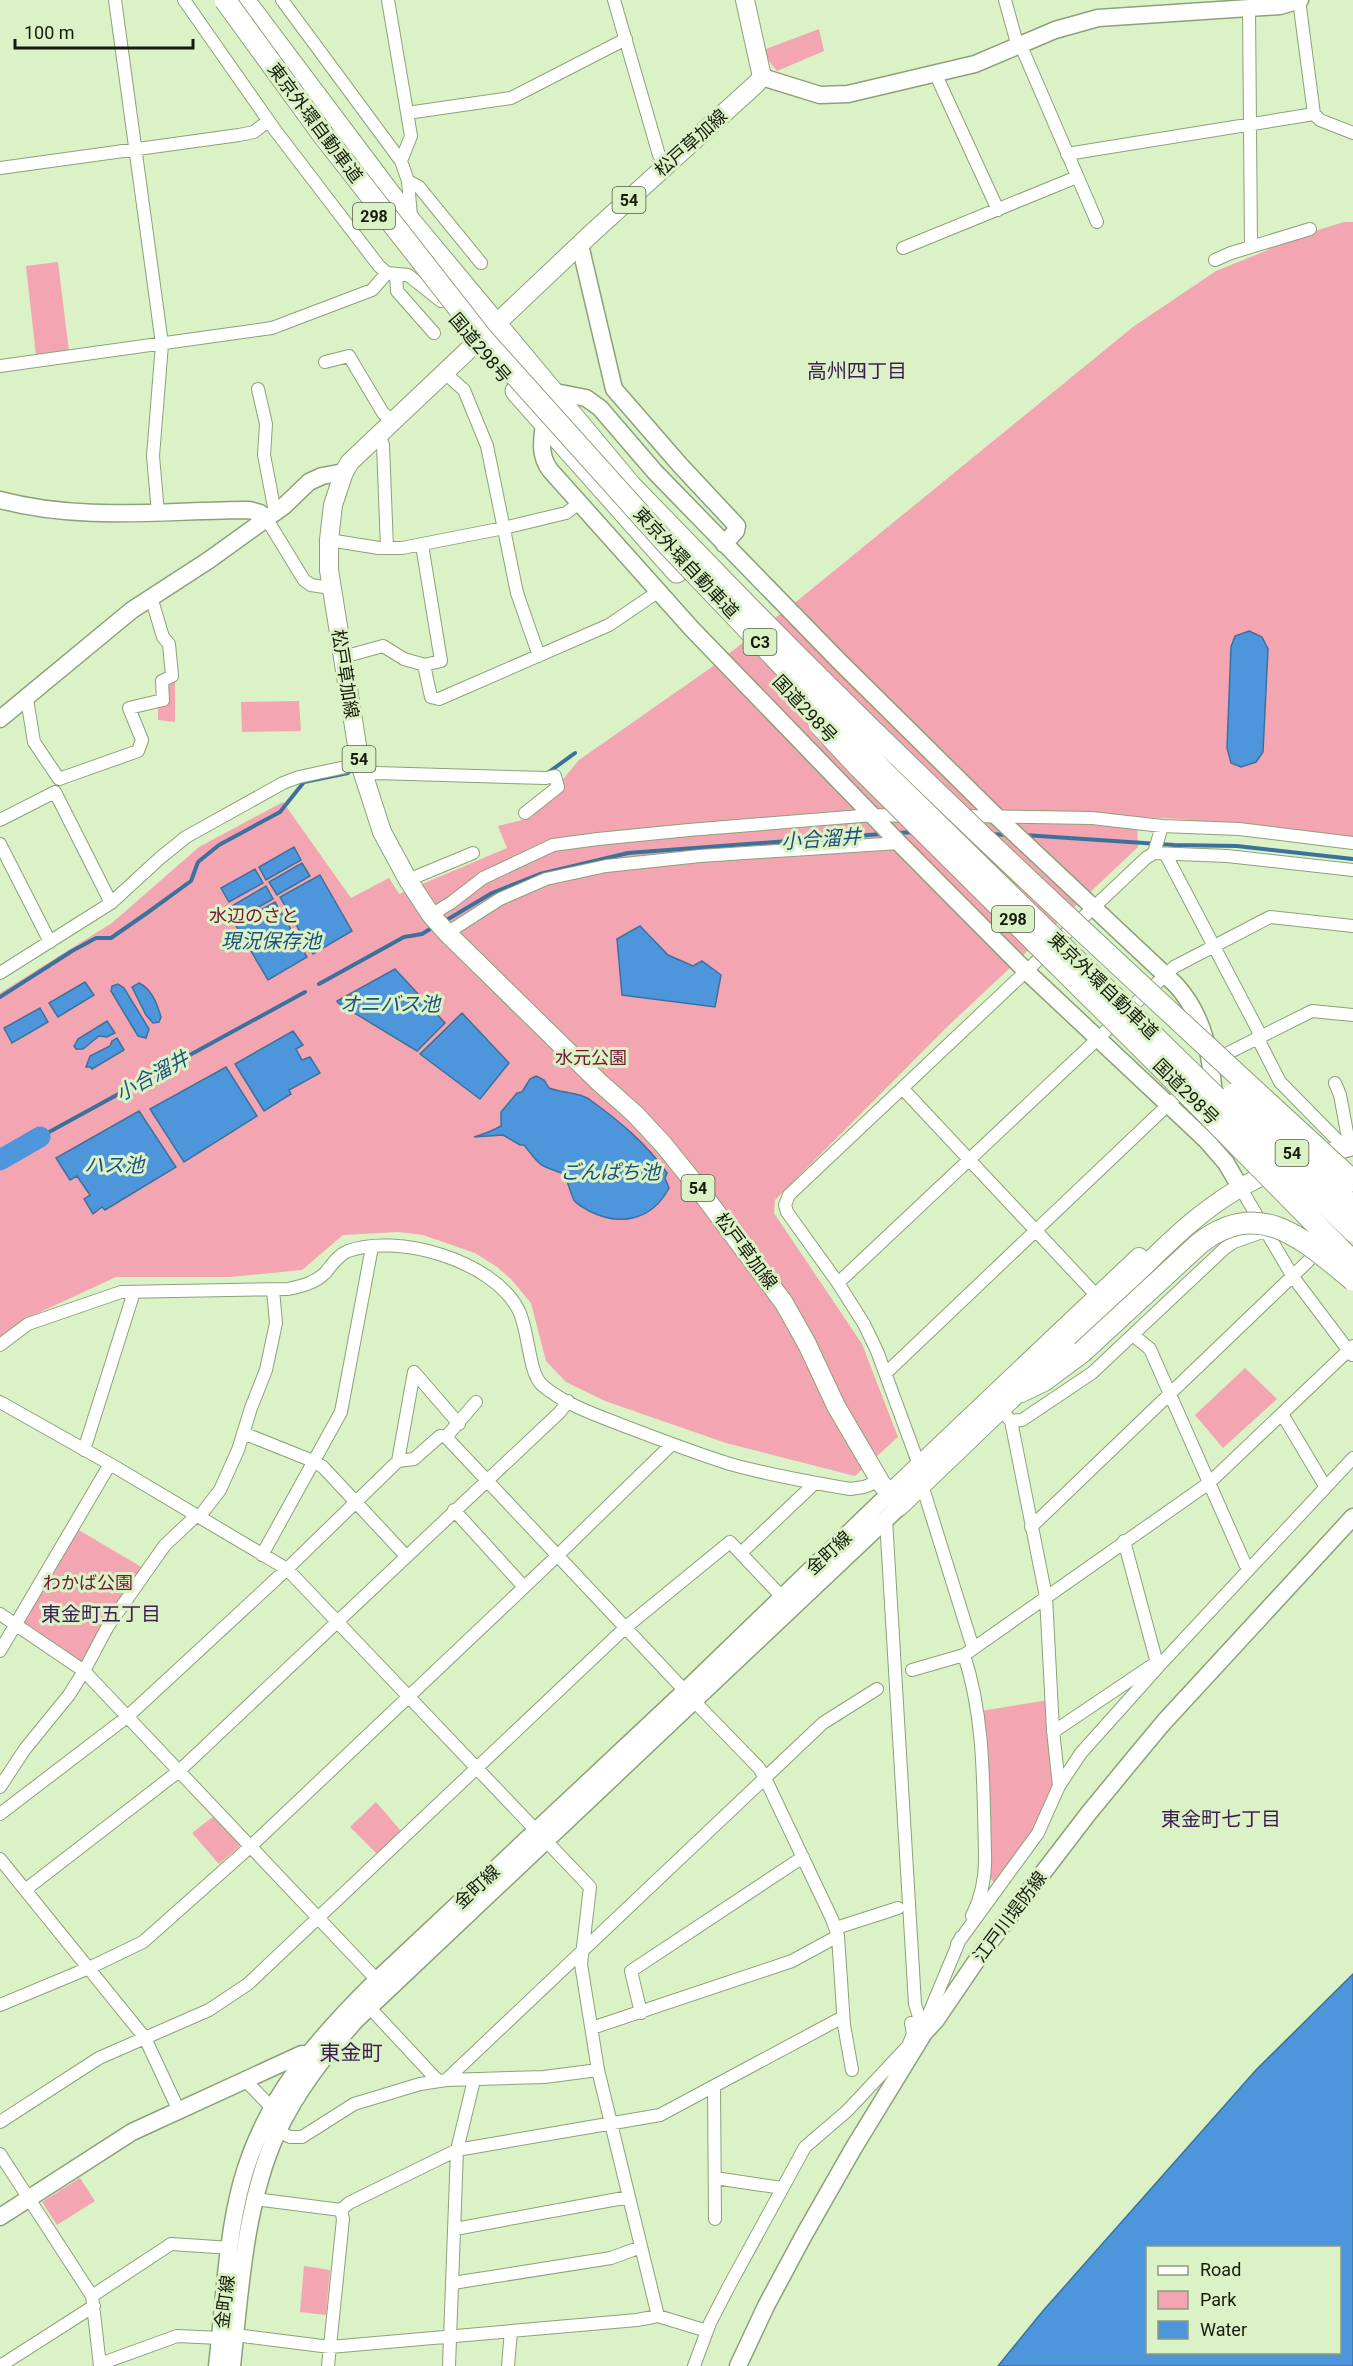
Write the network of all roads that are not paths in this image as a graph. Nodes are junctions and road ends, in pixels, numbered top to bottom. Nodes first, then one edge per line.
1 (115, 0) edge
2 (184, 0) edge
3 (216, 0) edge
4 (225, 0) edge
5 (236, 0) edge
6 (244, 0) edge
7 (282, 0) edge
8 (388, 0) edge
9 (614, 0) edge
10 (745, 0) edge
11 (1005, 0) edge
12 (1300, 0) edge
13 (1250, 8) junction
14 (626, 39) junction
15 (1019, 46) junction
16 (935, 74) junction
17 (762, 77) junction
18 (407, 113) junction
19 (1314, 114) junction
20 (268, 121) junction
21 (1250, 124) junction
22 (1353, 133) edge
23 (136, 149) junction
24 (1067, 154) junction
25 (401, 161) junction
26 (668, 164) junction
27 (0, 168) edge
28 (1077, 177) junction
29 (408, 181) junction
30 (998, 210) junction
31 (411, 222) junction
32 (1097, 222) dead end
33 (1310, 229) dead end
34 (580, 245) junction
35 (1251, 246) junction
36 (903, 248) dead end
37 (1215, 260) dead end
38 (481, 263) dead end
39 (392, 274) junction
40 (441, 301) junction
41 (497, 324) junction
42 (434, 333) dead end
43 (162, 344) junction
44 (476, 344) junction
45 (325, 362) dead end
46 (0, 366) edge
47 (446, 374) junction
48 (258, 389) dead end
49 (550, 391) junction
50 (544, 424) junction
51 (386, 427) junction
52 (344, 472) junction
53 (0, 500) edge
54 (578, 504) junction
55 (158, 513) junction
56 (270, 515) junction
57 (504, 528) junction
58 (329, 540) junction
59 (724, 544) junction
60 (422, 545) junction
61 (387, 548) junction
62 (331, 588) junction
63 (659, 591) junction
64 (152, 597) junction
65 (343, 657) junction
66 (539, 657) junction
67 (425, 665) junction
68 (27, 699) junction
69 (0, 719) edge
70 (362, 770) junction
71 (525, 813) dead end
72 (0, 820) edge
73 (879, 821) junction
74 (1003, 822) junction
75 (1162, 826) junction
76 (898, 842) junction
77 (1353, 843) edge
78 (0, 844) edge
79 (473, 852) dead end
80 (1160, 854) junction
81 (1353, 870) edge
82 (408, 880) junction
83 (111, 903) junction
84 (1094, 907) junction
85 (439, 924) junction
86 (1353, 926) edge
87 (50, 942) junction
88 (1215, 946) junction
89 (1026, 971) junction
90 (0, 973) edge
91 (1166, 975) junction
92 (1353, 1015) edge
93 (1259, 1036) junction
94 (1098, 1038) junction
95 (1210, 1062) junction
96 (1335, 1083) dead end
97 (903, 1089) junction
98 (1169, 1104) junction
99 (1346, 1144) edge
100 (1216, 1150) junction
101 (969, 1160) junction
102 (1353, 1181) edge
103 (1237, 1183) junction
104 (1353, 1207) edge
105 (1353, 1218) edge
106 (1037, 1231) junction
107 (1264, 1231) junction
108 (1353, 1231) edge
109 (372, 1247) junction
110 (1353, 1262) edge
111 (1293, 1277) junction
112 (1353, 1280) edge
113 (838, 1283) junction
114 (273, 1290) junction
115 (134, 1292) junction
116 (1097, 1296) junction
117 (1133, 1335) junction
118 (0, 1345) edge
119 (1352, 1350) edge
120 (886, 1373) junction
121 (1020, 1392) junction
122 (1170, 1395) junction
123 (568, 1401) junction
124 (0, 1402) edge
125 (476, 1402) dead end
126 (1282, 1414) junction
127 (1006, 1415) junction
128 (459, 1424) junction
129 (243, 1433) junction
130 (446, 1437) junction
131 (672, 1444) junction
132 (84, 1450) junction
133 (1353, 1458) edge
134 (313, 1461) junction
135 (398, 1461) junction
136 (110, 1464) junction
137 (919, 1465) junction
138 (487, 1480) junction
139 (816, 1483) junction
140 (1209, 1483) junction
141 (922, 1485) junction
142 (1325, 1486) junction
143 (889, 1494) junction
144 (355, 1501) junction
145 (454, 1510) junction
146 (199, 1516) junction
147 (1353, 1517) edge
148 (886, 1520) junction
149 (1031, 1527) junction
150 (1124, 1541) junction
151 (741, 1553) junction
152 (262, 1555) junction
153 (406, 1556) junction
154 (557, 1556) junction
155 (1249, 1567) junction
156 (287, 1569) junction
157 (524, 1587) junction
158 (782, 1597) junction
159 (1046, 1597) junction
160 (0, 1614) edge
161 (339, 1622) junction
162 (15, 1624) junction
163 (626, 1627) junction
164 (0, 1651) edge
165 (968, 1652) junction
166 (1157, 1665) junction
167 (912, 1670) dead end
168 (84, 1671) junction
169 (877, 1689) dead end
170 (408, 1696) junction
171 (690, 1696) junction
172 (127, 1717) junction
173 (1053, 1732) junction
174 (476, 1769) junction
175 (179, 1772) junction
176 (765, 1778) junction
177 (1059, 1786) junction
178 (0, 1787) edge
179 (0, 1814) edge
180 (541, 1837) junction
181 (250, 1846) junction
182 (803, 1857) junction
183 (0, 1859) edge
184 (25, 1890) junction
185 (898, 1908) dead end
186 (318, 1919) junction
187 (837, 1932) junction
188 (957, 1944) junction
189 (583, 1949) junction
190 (89, 1968) junction
191 (377, 1980) junction
192 (914, 1980) junction
193 (939, 1986) junction
194 (0, 2005) edge
195 (370, 2008) junction
196 (641, 2013) junction
197 (843, 2017) junction
198 (592, 2028) junction
199 (918, 2028) junction
200 (145, 2038) junction
201 (313, 2059) junction
202 (598, 2070) junction
203 (852, 2070) dead end
204 (245, 2080) junction
205 (442, 2080) junction
206 (474, 2080) junction
207 (714, 2086) junction
208 (273, 2109) junction
209 (179, 2110) junction
210 (0, 2122) edge
211 (612, 2124) junction
212 (278, 2131) junction
213 (457, 2150) junction
214 (0, 2154) edge
215 (715, 2178) junction
216 (782, 2188) junction
217 (629, 2197) junction
218 (28, 2199) junction
219 (255, 2199) junction
220 (341, 2210) junction
221 (0, 2217) edge
222 (716, 2219) dead end
223 (455, 2229) junction
224 (641, 2247) junction
225 (231, 2248) junction
226 (453, 2283) junction
227 (93, 2301) junction
228 (658, 2316) junction
229 (511, 2331) junction
230 (707, 2331) junction
231 (228, 2337) junction
232 (450, 2337) junction
233 (330, 2347) junction
234 (4, 2365) edge
235 (100, 2365) edge
236 (217, 2366) edge
237 (232, 2366) edge
238 (328, 2366) edge
239 (449, 2366) edge
240 (508, 2366) edge
241 (693, 2366) edge
242 (738, 2366) edge

1 - 23 street
2 - 20 street
3 - 40 highway, 国道298号 / 298
4 - 108 highway, 東京外環自動車道 / C3, bridge
5 - 104 highway, 東京外環自動車道 / C3, bridge
6 - 31 highway, 国道298号 / 298
7 - 25 street
8 - 18 street
9 - 14 street
10 - 17 main road
11 - 15 street
12 - 13 street
12 - 19 street
13 - 15 street
13 - 21 street
14 - 18 street
14 - 26 street
15 - 16 street
15 - 24 street
16 - 17 street
16 - 30 street
17 - 26 main road, 松戸草加線 / 54
18 - 25 street
19 - 21 street
19 - 22 street
20 - 23 street
20 - 39 street
21 - 24 street
21 - 35 street
23 - 27 street
23 - 43 street
24 - 28 street
25 - 29 street
26 - 34 main road, 松戸草加線 / 54
28 - 30 street
28 - 32 street
29 - 31 street
29 - 38 street
30 - 36 street
31 - 41 highway, 国道298号 / 298
33 - 35 street
34 - 41 main road, 松戸草加線 / 54
34 - 59 street
35 - 37 street
39 - 40 street
39 - 42 street
39 - 43 street
40 - 44 highway, 国道298号 / 298
41 - 44 main road, 松戸草加線 / 54
41 - 49 highway, 国道298号 / 298
43 - 46 street
43 - 55 street
44 - 47 main road, 松戸草加線 / 54
44 - 50 highway, 国道298号 / 298
45 - 51 street
47 - 51 main road, 松戸草加線 / 54
47 - 57 street
48 - 56 street
49 - 59 street
49 - 102 highway, 国道298号 / 298, bridge
50 - 54 street
50 - 110 highway, 国道298号 / 298, bridge
51 - 52 main road, 松戸草加線 / 54
51 - 61 street
52 - 56 street
52 - 58 main road, 松戸草加線 / 54
53 - 55 street
54 - 57 street
54 - 63 street
55 - 56 street
56 - 62 street
56 - 64 street
57 - 60 street
57 - 66 street
58 - 61 street
58 - 62 main road, 松戸草加線 / 54
59 - 74 street
60 - 61 street
60 - 67 street
62 - 65 main road, 松戸草加線 / 54
63 - 66 street
63 - 73 street
64 - 68 street
64 - 68 street
65 - 67 street
65 - 70 main road, 松戸草加線 / 54
66 - 67 street
68 - 69 street
70 - 71 street
70 - 82 main road, 松戸草加線 / 54
70 - 83 street
72 - 83 street
73 - 74 street
73 - 76 street
73 - 85 street
74 - 75 street
74 - 84 street
75 - 77 street
75 - 80 street
76 - 85 street
76 - 89 street
78 - 87 street
79 - 82 street
80 - 81 street
80 - 84 street
80 - 88 street
82 - 85 main road, 松戸草加線 / 54
83 - 87 street
84 - 89 street
84 - 91 street
85 - 143 main road, 松戸草加線 / 54
86 - 88 street
87 - 90 street
88 - 91 street
88 - 93 street
89 - 94 street
89 - 97 street
91 - 94 street
91 - 95 street
92 - 93 street
93 - 95 street
93 - 99 street
94 - 98 street
94 - 101 street
95 - 98 street
95 - 100 street
96 - 99 street
97 - 101 street
97 - 113 street
98 - 100 street
98 - 106 street
99 - 103 main road, 54
100 - 103 street
101 - 106 street
101 - 113 street
103 - 107 street
103 - 116 main road, 54
103 - 121 main road, 54
105 - 111 street
106 - 116 street
106 - 120 street
107 - 111 street
107 - 117 street
109 - 114 street
109 - 123 street
109 - 134 street
111 - 119 street
111 - 122 street
112 - 121 highway, bridge
113 - 120 street
114 - 115 street
114 - 129 street
115 - 118 street
115 - 132 street
116 - 137 main road, 54
117 - 122 street
117 - 127 street
119 - 126 street
120 - 137 street
121 - 127 main road, 54
122 - 140 street
122 - 149 street
123 - 131 street
123 - 138 street
124 - 132 street
125 - 128 street
126 - 140 street
126 - 142 street
127 - 141 main road, 54
127 - 149 street
128 - 130 street
128 - 135 street
129 - 134 street
129 - 146 street
130 - 135 street
130 - 138 street
131 - 139 street
131 - 154 street
132 - 136 street
133 - 142 street
134 - 144 street
134 - 152 street
135 - 144 street
136 - 146 street
136 - 162 street
137 - 143 main road, 54
138 - 145 street
138 - 154 street
139 - 143 street
139 - 151 street
140 - 150 street
140 - 155 street
141 - 143 main road, 54
141 - 165 street
142 - 155 street
143 - 148 street, 金町線
143 - 158 street, 金町線
144 - 153 street
144 - 156 street
145 - 153 street
145 - 157 street
146 - 152 street
146 - 168 street
147 - 199 street, 江戸川堤防線
148 - 171 street, 金町線
148 - 192 street
149 - 159 street
150 - 159 street
150 - 166 street
151 - 158 street
151 - 163 street
152 - 156 street
153 - 161 street
154 - 157 street
154 - 163 street
155 - 166 street
156 - 161 street
156 - 172 street
157 - 170 street
158 - 171 street, 金町線
159 - 165 street
159 - 173 street
160 - 162 street
161 - 170 street
161 - 175 street
162 - 164 street
162 - 168 street
163 - 171 street
163 - 174 street
165 - 167 street
165 - 188 street
166 - 173 street
166 - 177 street
168 - 172 street
168 - 178 street
169 - 176 street
170 - 174 street
170 - 181 street
171 - 176 street
171 - 180 street, 金町線
172 - 175 street
172 - 179 street
173 - 177 street
174 - 180 street
174 - 186 street
175 - 181 street
175 - 184 street
176 - 182 street
176 - 189 street
177 - 188 street
180 - 189 street
180 - 191 street, 金町線
180 - 195 street, 金町線
181 - 186 street
181 - 190 street
182 - 187 street
182 - 196 street
183 - 184 street
184 - 190 street
185 - 187 street
186 - 191 street
186 - 200 street
187 - 196 street
187 - 197 street
188 - 193 street
189 - 198 street
189 - 205 street
190 - 194 street
190 - 200 street
191 - 201 street, 金町線
192 - 193 street
192 - 199 street
193 - 199 street
195 - 201 street, 金町線
195 - 205 street
196 - 198 street
197 - 203 street
197 - 207 street
198 - 202 street
199 - 216 street
199 - 242 street, 江戸川堤防線
200 - 209 street
200 - 210 street
201 - 204 street
201 - 208 street, 金町線
201 - 212 street, 金町線
202 - 206 street
202 - 211 street
204 - 208 street
204 - 209 street
205 - 206 street
205 - 212 street
206 - 213 street
207 - 211 street
207 - 215 street
208 - 225 street, 金町線
209 - 218 street
211 - 213 street
211 - 217 street
212 - 219 street, 金町線
213 - 220 street
213 - 223 street
214 - 218 street
215 - 216 street
215 - 222 street
216 - 230 street
217 - 223 street
217 - 224 street
218 - 221 street
218 - 227 street
219 - 220 street
219 - 231 street, 金町線
220 - 233 street
223 - 226 street
224 - 226 street
224 - 228 street
225 - 227 street
225 - 231 street, 金町線
226 - 232 street
227 - 234 street
227 - 235 street
228 - 229 street
228 - 230 street
229 - 232 street
229 - 240 street
230 - 241 street
231 - 233 street
231 - 235 street
231 - 236 street, 金町線
231 - 237 street, 金町線
232 - 233 street
232 - 239 street
233 - 238 street

